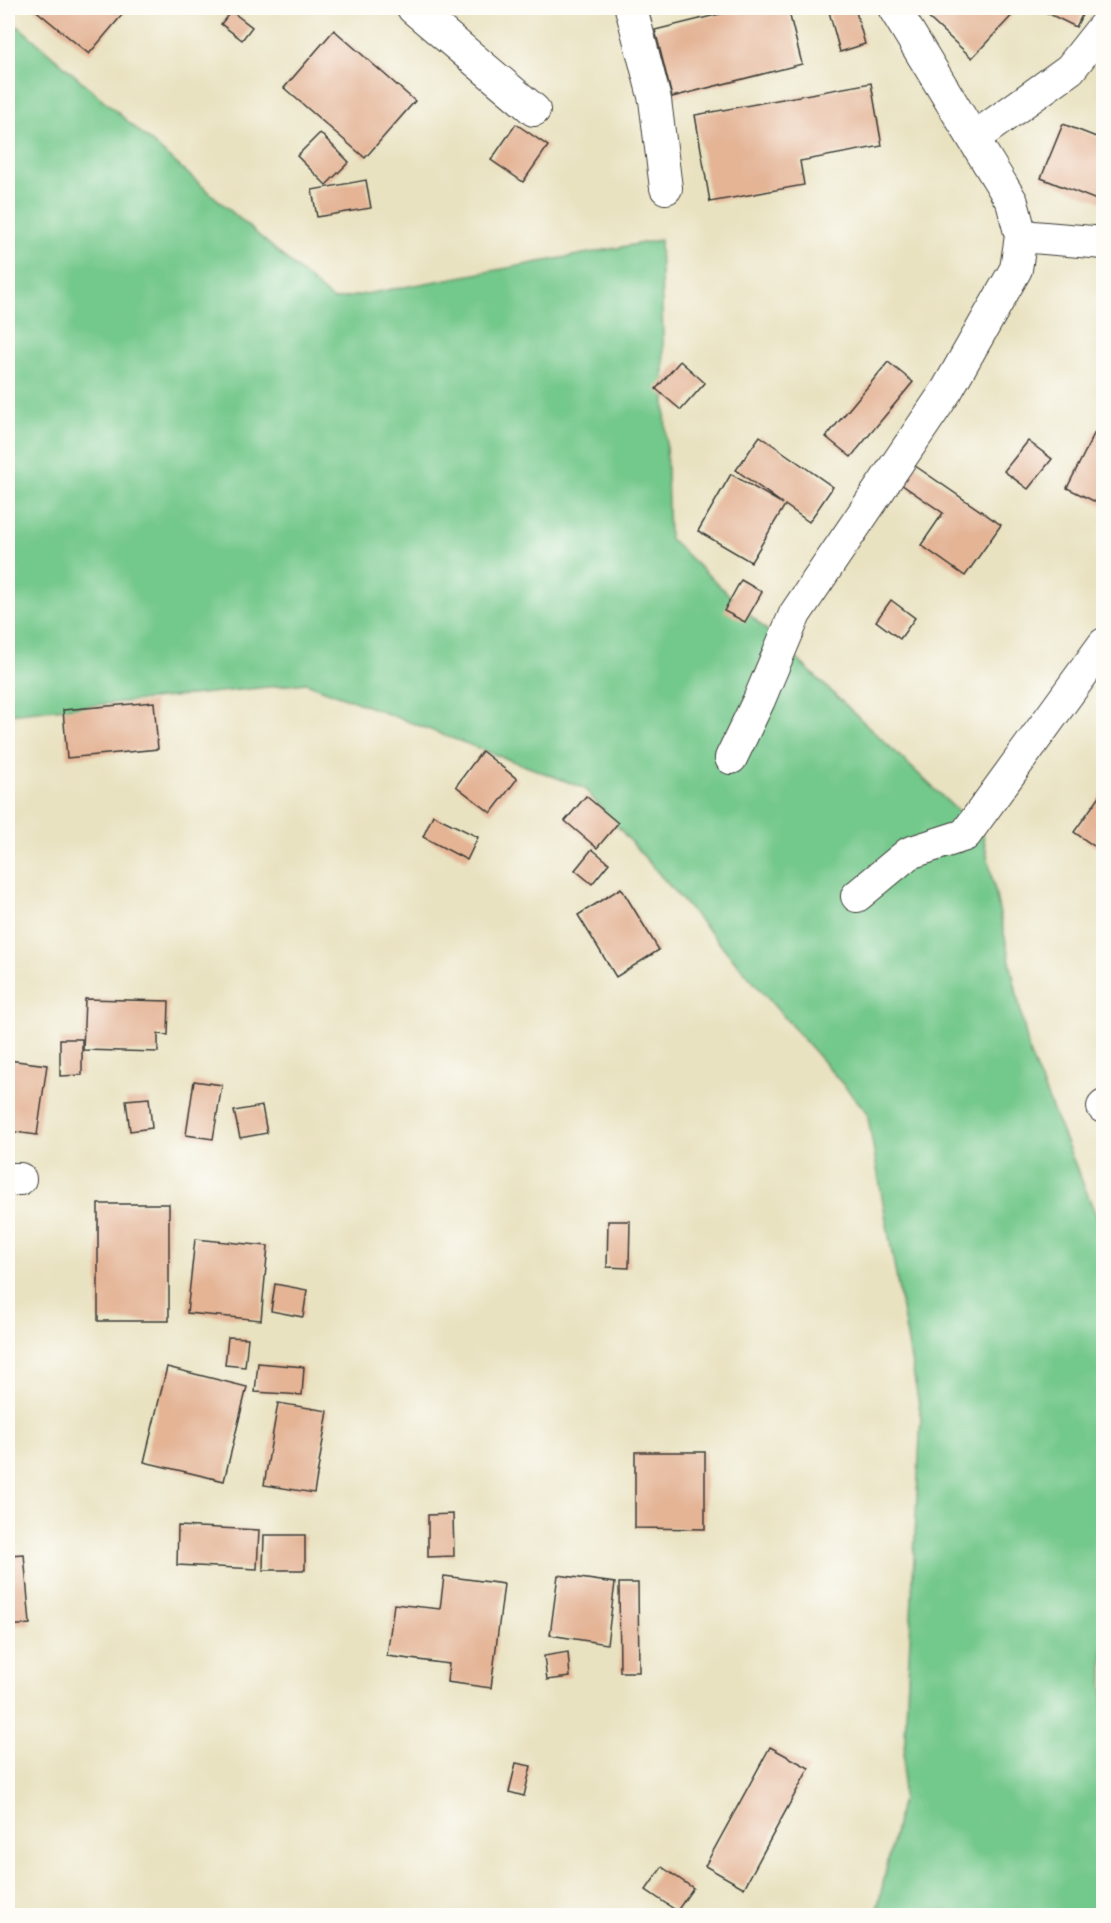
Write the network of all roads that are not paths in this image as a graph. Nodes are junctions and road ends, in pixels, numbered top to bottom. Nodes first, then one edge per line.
1 (413, 8) edge
2 (631, 8) edge
3 (894, 8) edge
4 (1104, 26) edge
5 (534, 110) dead end
6 (974, 138) junction
7 (666, 188) dead end
8 (1021, 236) junction
9 (1104, 243) edge
10 (1104, 644) edge
11 (731, 758) dead end
12 (857, 896) dead end

1 - 5 street
2 - 7 street
3 - 6 street
4 - 6 street
6 - 8 street
8 - 9 street
8 - 11 street
10 - 12 street

